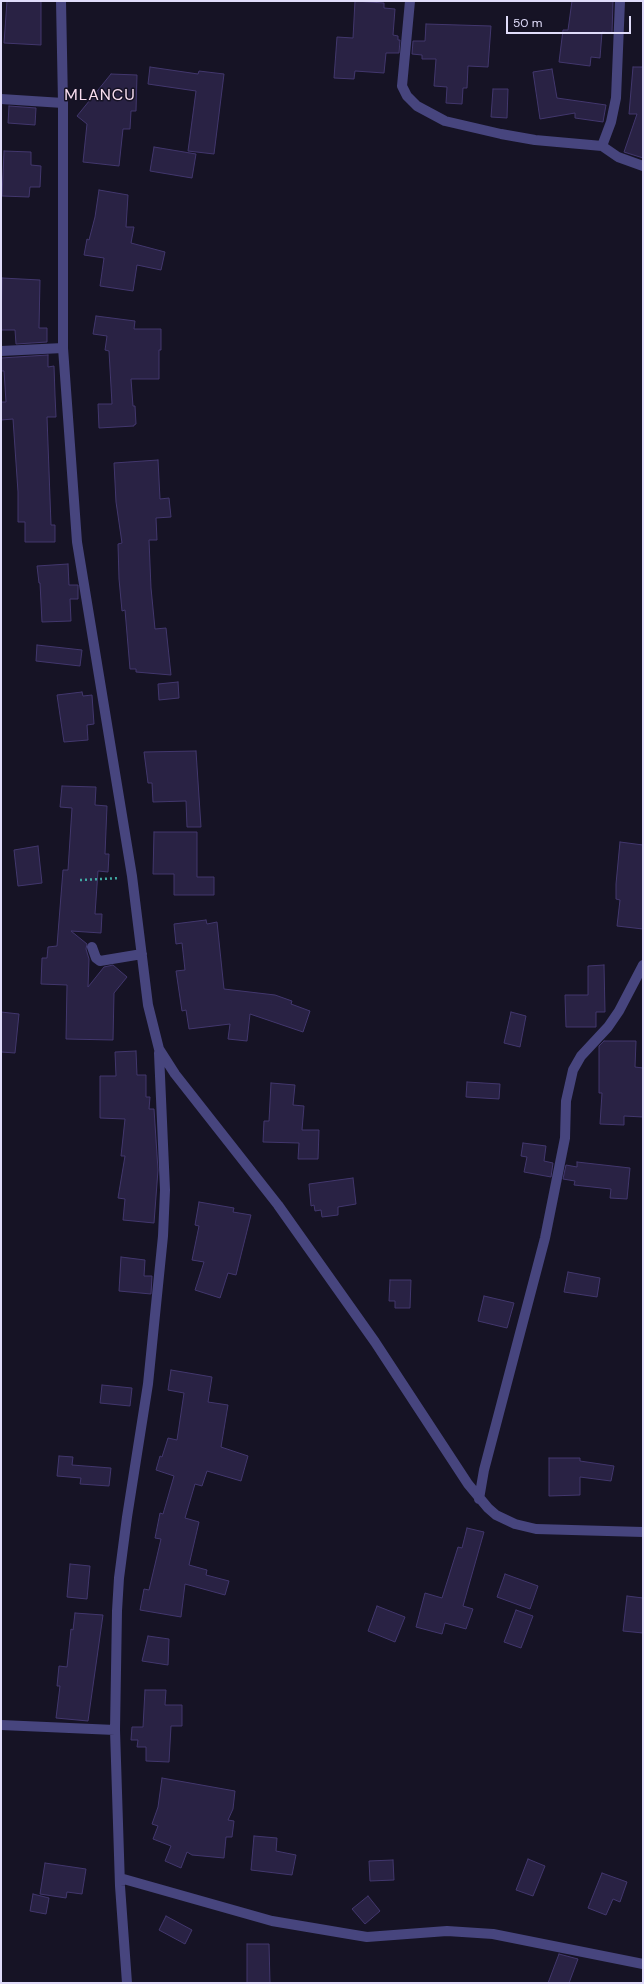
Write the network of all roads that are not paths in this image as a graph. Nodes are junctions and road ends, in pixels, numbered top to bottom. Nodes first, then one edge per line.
1 (61, 1) edge
2 (410, 1) edge
3 (620, 1) edge
4 (1, 99) edge
5 (64, 103) junction
6 (602, 146) junction
7 (643, 166) edge
8 (63, 348) junction
9 (1, 352) edge
10 (92, 947) dead end
11 (142, 954) junction
12 (643, 965) edge
13 (159, 1049) junction
14 (479, 1499) junction
15 (643, 1532) edge
16 (1, 1725) edge
17 (114, 1730) junction
18 (120, 1878) junction
19 (643, 1964) edge
20 (127, 1983) edge

1 - 5 street
2 - 6 street
3 - 6 street
4 - 5 street
5 - 8 street
6 - 7 street
8 - 9 street
8 - 11 street
10 - 11 street
11 - 13 street
12 - 14 street
13 - 14 street
13 - 17 street
14 - 15 street
16 - 17 street
17 - 18 street
18 - 19 street
18 - 20 street

